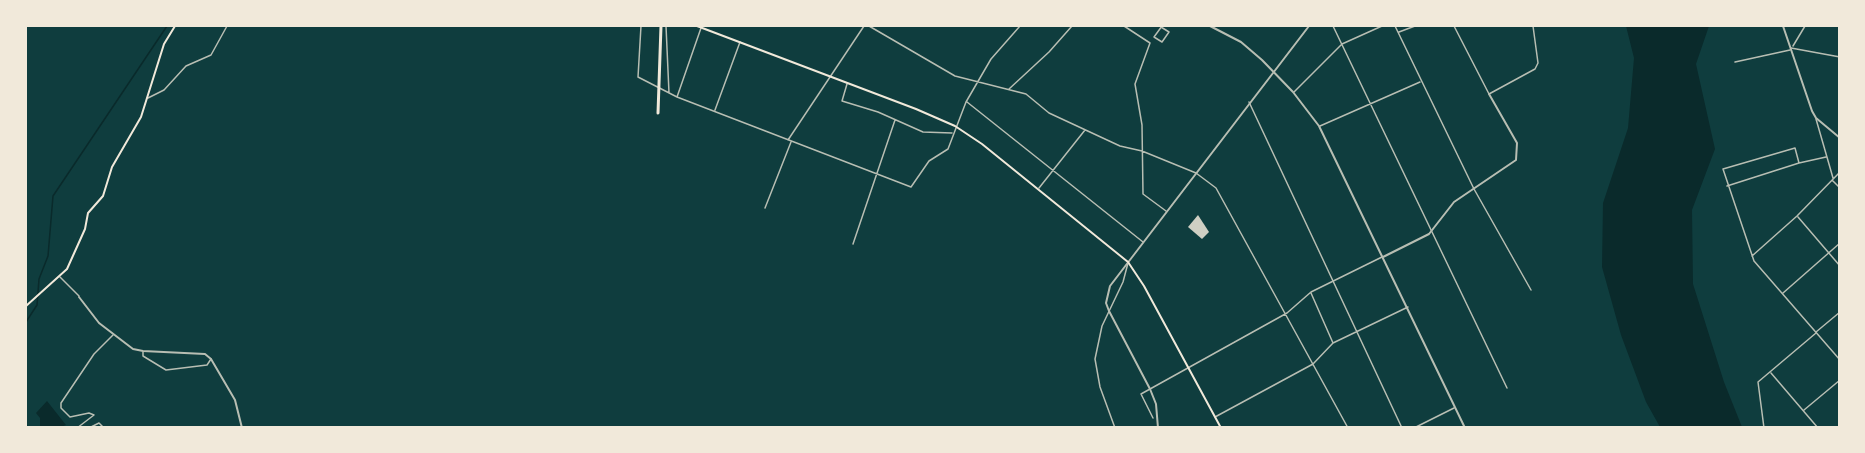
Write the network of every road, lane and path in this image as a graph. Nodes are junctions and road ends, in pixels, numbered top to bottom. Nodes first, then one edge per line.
1 (175, 26) edge
2 (227, 26) edge
3 (641, 26) edge
4 (661, 26) edge
5 (666, 26) edge
6 (697, 26) edge
7 (702, 26) edge
8 (864, 26) edge
9 (869, 26) edge
10 (1020, 26) edge
11 (1072, 26) edge
12 (1124, 26) edge
13 (1162, 26) edge
14 (1210, 26) edge
15 (1309, 26) edge
16 (1333, 26) edge
17 (1382, 26) edge
18 (1395, 26) edge
19 (1415, 26) edge
20 (1454, 26) edge
21 (1533, 26) edge
22 (1783, 26) edge
23 (1804, 26) edge
24 (1398, 32) junction
25 (741, 41) junction
26 (1342, 44) junction
27 (1791, 48) junction
28 (1839, 57) edge
29 (1735, 62) dead end
30 (1274, 71) junction
31 (831, 76) junction
32 (978, 82) junction
33 (1421, 82) junction
34 (848, 83) junction
35 (1009, 90) junction
36 (669, 93) junction
37 (1293, 93) junction
38 (1489, 94) junction
39 (677, 97) junction
40 (148, 98) junction
41 (966, 102) junction
42 (1249, 102) junction
43 (1370, 102) junction
44 (715, 110) junction
45 (658, 113) dead end
46 (1816, 118) junction
47 (895, 119) junction
48 (955, 126) junction
49 (1319, 126) junction
50 (1085, 130) junction
51 (953, 133) junction
52 (1839, 138) edge
53 (790, 140) junction
54 (1142, 151) junction
55 (1826, 157) junction
56 (1799, 163) junction
57 (1053, 170) junction
58 (1196, 172) junction
59 (1839, 172) edge
60 (878, 175) junction
61 (1833, 179) junction
62 (1726, 187) junction
63 (1038, 188) junction
64 (1839, 188) edge
65 (1474, 189) junction
66 (765, 208) dead end
67 (1166, 212) junction
68 (1797, 216) junction
69 (1432, 232) junction
70 (1143, 242) junction
71 (1839, 243) edge
72 (853, 244) dead end
73 (1828, 253) junction
74 (1383, 257) junction
75 (1752, 257) junction
76 (1128, 262) junction
77 (1839, 266) edge
78 (60, 277) junction
79 (1334, 281) junction
80 (1531, 290) dead end
81 (1311, 292) junction
82 (1782, 294) junction
83 (79, 297) joint
84 (26, 306) edge
85 (1408, 307) junction
86 (1109, 311) junction
87 (1839, 312) edge
88 (1287, 313) junction
89 (1358, 333) junction
90 (1816, 333) junction
91 (112, 335) junction
92 (1333, 343) junction
93 (143, 351) junction
94 (211, 358) junction
95 (1839, 360) edge
96 (1313, 364) junction
97 (1189, 368) junction
98 (1771, 373) junction
99 (1839, 380) edge
100 (1507, 388) dead end
101 (1150, 389) junction
102 (1456, 407) junction
103 (1804, 411) junction
104 (1215, 417) junction
105 (1153, 418) dead end
106 (76, 428) edge
107 (89, 428) edge
108 (104, 428) edge
109 (242, 428) edge
110 (1115, 428) edge
111 (1158, 428) edge
112 (1221, 428) edge
113 (1348, 428) edge
114 (1402, 428) edge
115 (1414, 428) edge
116 (1465, 428) edge
117 (1764, 428) edge
118 (1818, 428) edge

1 - 40 main road
2 - 40 street
3 - 36 street
4 - 45 highway
5 - 36 street
6 - 7 main road
7 - 25 main road
7 - 39 street
8 - 31 street
9 - 32 street
10 - 32 street
11 - 35 street
12 - 54 street
13 - 13 street
14 - 30 street
15 - 30 street
16 - 26 street
17 - 26 street
18 - 24 street
19 - 24 street
20 - 38 street
21 - 38 street
22 - 27 street
23 - 27 street
24 - 33 street
25 - 31 main road
25 - 44 street
26 - 37 street
26 - 43 street
27 - 28 street
27 - 29 street
27 - 46 street
30 - 37 street
30 - 42 street
31 - 34 main road
31 - 53 street
32 - 35 street
32 - 41 street
33 - 43 street
33 - 65 street
34 - 47 street
34 - 48 main road
35 - 50 street
36 - 39 street
37 - 49 street
38 - 65 street
39 - 44 street
40 - 78 main road
41 - 48 street
41 - 57 street
42 - 58 street
42 - 79 street
43 - 49 street
43 - 69 street
44 - 53 street
46 - 52 street
46 - 55 street
47 - 51 street
47 - 60 street
48 - 51 street
48 - 63 main road
49 - 74 street
50 - 54 street
50 - 57 street
51 - 60 street
53 - 60 street
53 - 66 street
54 - 58 street
54 - 67 street
55 - 56 street
55 - 61 street
56 - 62 street
56 - 62 street
57 - 63 street
57 - 70 street
58 - 67 street
58 - 88 street
59 - 61 street
60 - 72 street
61 - 64 street
61 - 68 street
62 - 75 street
63 - 76 main road
65 - 69 street
65 - 80 street
67 - 70 street
68 - 73 street
68 - 75 street
69 - 74 street
69 - 100 street
70 - 76 street
71 - 73 street
73 - 77 street
73 - 82 street
74 - 79 street
74 - 85 street
75 - 82 street
76 - 86 street
76 - 86 street
76 - 97 main road
78 - 83 street
78 - 84 main road
79 - 81 street
79 - 89 street
81 - 88 street
81 - 92 street
82 - 90 street
83 - 91 street
85 - 89 street
85 - 102 street
86 - 101 street
86 - 110 street
87 - 90 street
88 - 96 street
88 - 97 street
89 - 92 street
89 - 114 street
90 - 95 street
90 - 98 street
91 - 93 street
91 - 106 street
92 - 96 street
93 - 94 street
93 - 94 street
94 - 109 street
96 - 104 street
96 - 113 street
97 - 101 street
97 - 104 main road
98 - 103 street
98 - 117 street
99 - 103 street
101 - 105 street
101 - 111 street
102 - 115 street
102 - 116 street
103 - 118 street
104 - 112 main road
107 - 108 street

